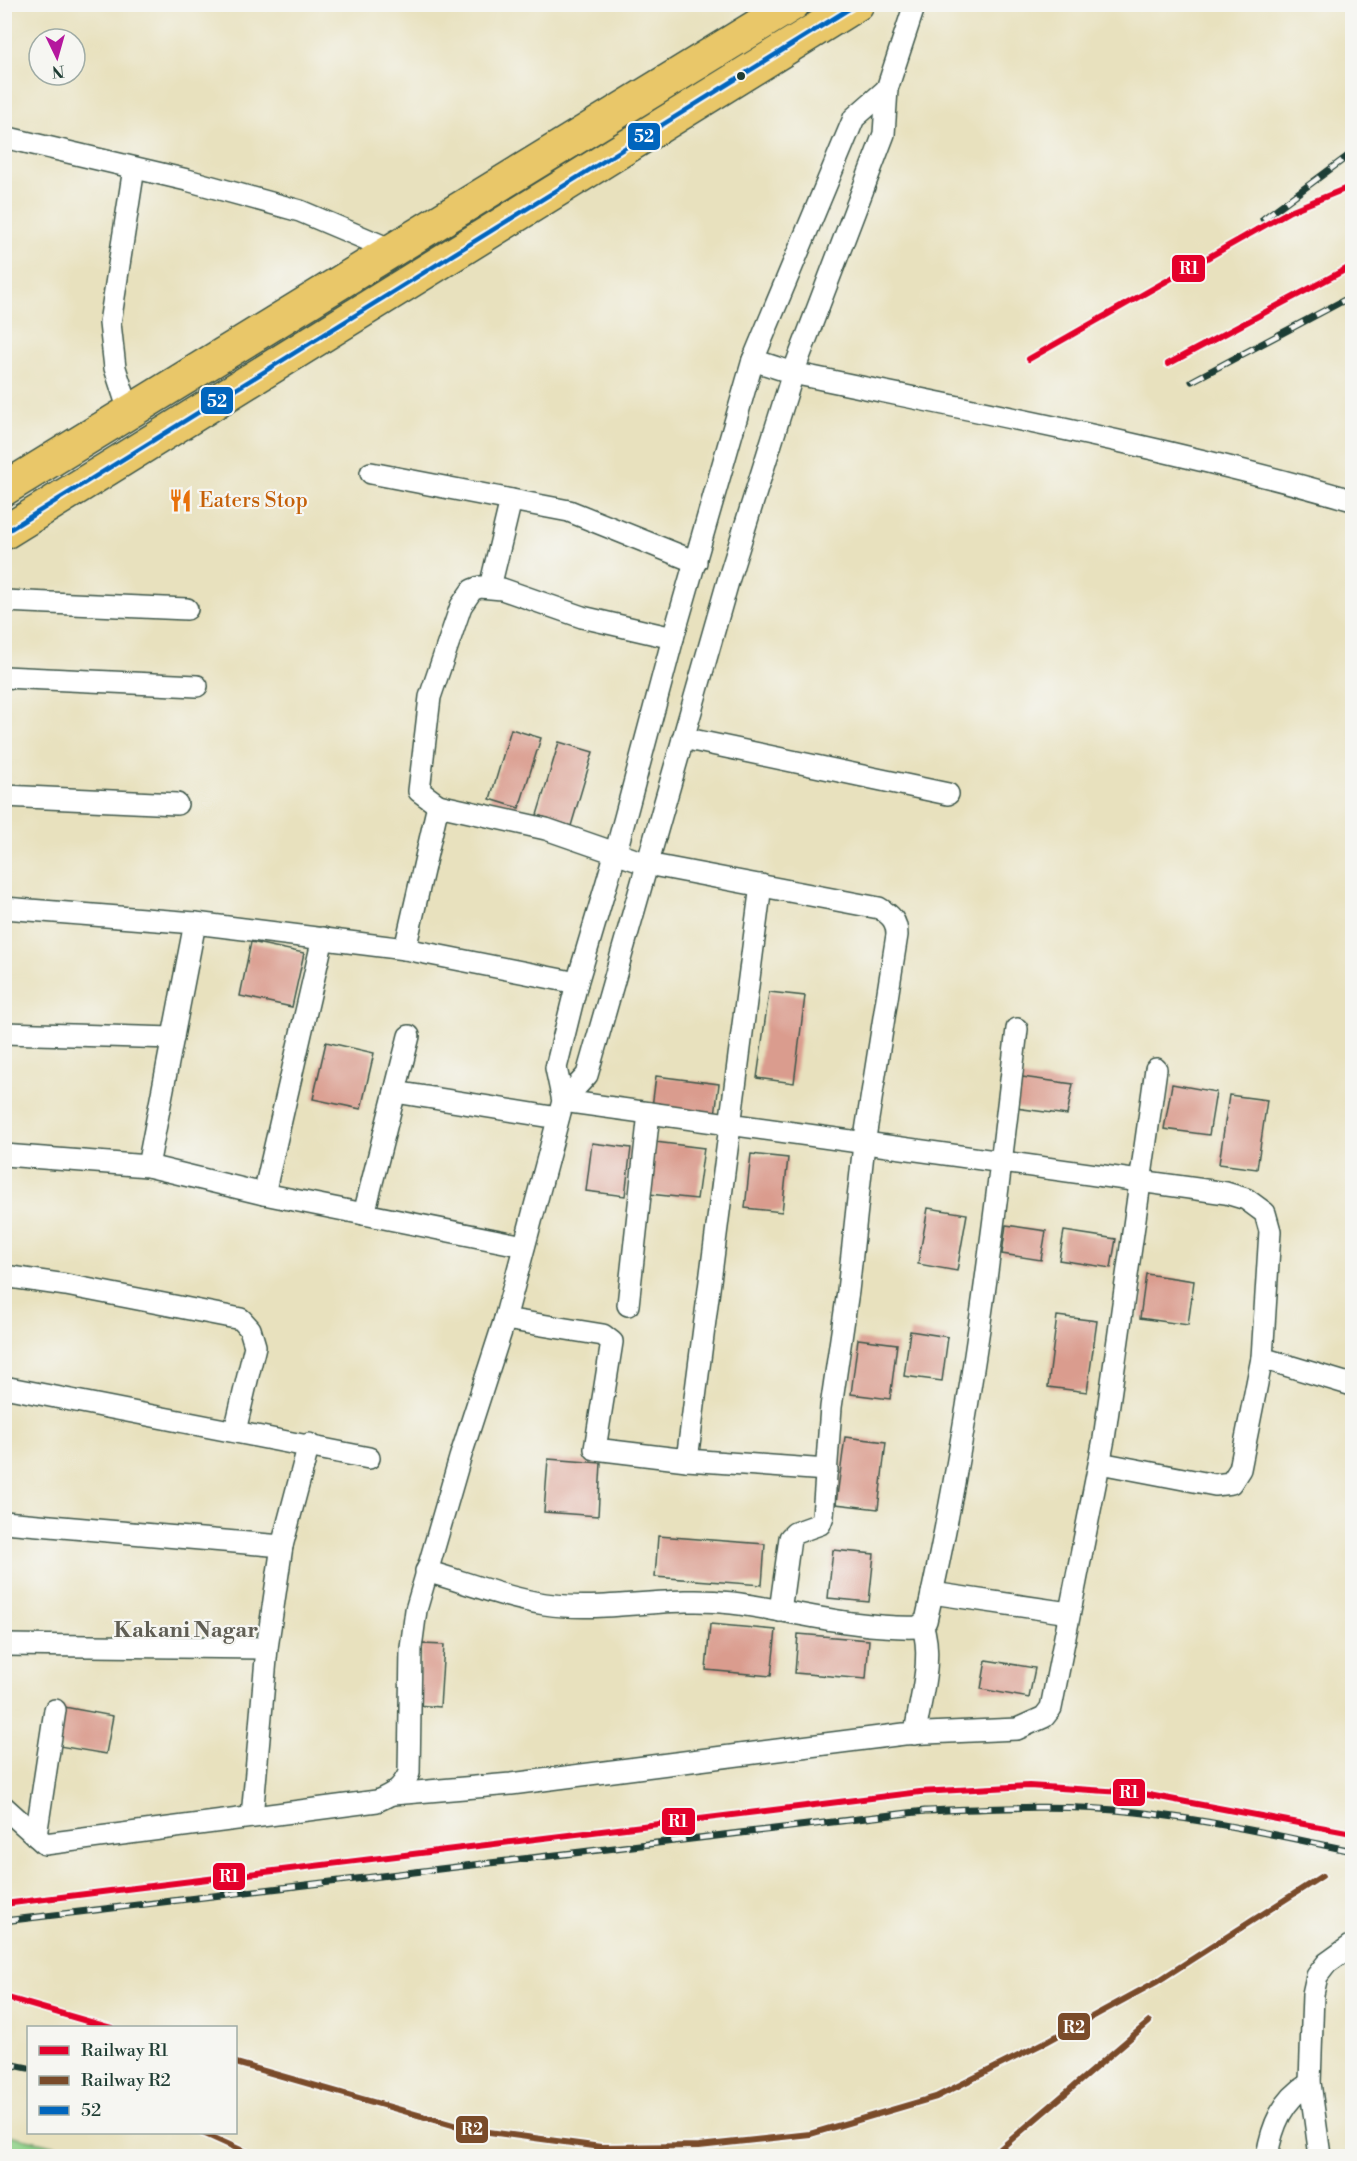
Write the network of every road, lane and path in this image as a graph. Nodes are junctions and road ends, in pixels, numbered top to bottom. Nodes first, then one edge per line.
1 (793, 4) edge
2 (857, 4) edge
3 (915, 4) edge
4 (887, 89) junction
5 (4, 137) edge
6 (134, 168) junction
7 (392, 250) junction
8 (753, 360) junction
9 (793, 374) junction
10 (129, 411) junction
11 (371, 473) dead end
12 (4, 489) edge
13 (511, 500) junction
14 (1353, 500) edge
15 (4, 533) edge
16 (696, 562) junction
17 (490, 587) junction
18 (4, 601) edge
19 (188, 609) dead end
20 (673, 638) junction
21 (4, 677) edge
22 (197, 686) dead end
23 (683, 738) junction
24 (948, 794) dead end
25 (4, 796) edge
26 (177, 804) dead end
27 (438, 804) junction
28 (615, 855) junction
29 (647, 864) junction
30 (761, 885) junction
31 (4, 908) edge
32 (195, 923) junction
33 (323, 938) junction
34 (405, 949) junction
35 (577, 983) junction
36 (1017, 1029) dead end
37 (4, 1033) edge
38 (409, 1036) dead end
39 (173, 1038) junction
40 (1156, 1069) dead end
41 (395, 1092) junction
42 (560, 1109) junction
43 (649, 1113) junction
44 (730, 1125) junction
45 (864, 1144) junction
46 (4, 1155) edge
47 (1002, 1161) junction
48 (148, 1166) junction
49 (1142, 1179) junction
50 (264, 1194) junction
51 (364, 1214) junction
52 (524, 1246) junction
53 (4, 1276) edge
54 (628, 1305) dead end
55 (505, 1319) junction
56 (1262, 1358) junction
57 (1353, 1385) edge
58 (4, 1387) edge
59 (235, 1431) junction
60 (309, 1444) junction
61 (369, 1458) dead end
62 (687, 1460) junction
63 (1100, 1463) junction
64 (827, 1470) junction
65 (4, 1522) edge
66 (282, 1546) junction
67 (426, 1571) junction
68 (932, 1593) junction
69 (780, 1611) junction
70 (1069, 1613) junction
71 (922, 1624) junction
72 (4, 1645) edge
73 (267, 1648) junction
74 (55, 1710) dead end
75 (915, 1734) junction
76 (393, 1794) junction
77 (4, 1807) edge
78 (252, 1817) junction
79 (36, 1836) junction
80 (1353, 1945) edge
81 (1310, 2083) junction
82 (1266, 2157) edge
83 (1320, 2157) edge

1 - 7 main road
2 - 15 main road
3 - 4 street
4 - 8 street
4 - 9 street
5 - 6 street
6 - 7 street
6 - 10 street
7 - 10 main road
8 - 9 street
8 - 16 street
9 - 14 street
9 - 23 street
10 - 12 main road
11 - 13 street
13 - 16 street
13 - 17 street
16 - 20 street
17 - 20 street
17 - 27 street
18 - 19 street
20 - 28 street
21 - 22 street
23 - 24 street
23 - 29 street
25 - 26 street
27 - 28 street
27 - 34 street
28 - 29 street
28 - 35 street
29 - 30 street
29 - 42 street
30 - 44 street
30 - 45 street
31 - 32 street
32 - 33 street
32 - 39 street
33 - 34 street
33 - 50 street
34 - 35 street
35 - 42 street
36 - 47 street
37 - 39 street
38 - 41 street
39 - 48 street
40 - 49 street
41 - 42 street
41 - 51 street
42 - 43 street
42 - 52 street
43 - 44 street
43 - 54 street
44 - 45 street
44 - 62 street
45 - 47 street
45 - 64 street
46 - 48 street
47 - 49 street
47 - 68 street
48 - 50 street
49 - 56 street
49 - 63 street
50 - 51 street
51 - 52 street
52 - 55 street
53 - 59 street
55 - 62 street
55 - 67 street
56 - 57 street
56 - 63 street
58 - 59 street
59 - 60 street
60 - 61 street
60 - 66 street
62 - 64 street
63 - 70 street
64 - 69 street
65 - 66 street
66 - 73 street
67 - 69 street
67 - 76 street
68 - 70 street
68 - 71 street
69 - 71 street
70 - 75 street
71 - 75 street
72 - 73 street
73 - 78 street
74 - 79 street
75 - 76 street
76 - 78 street
77 - 79 street
78 - 79 street
80 - 81 street
81 - 82 street
81 - 83 street

